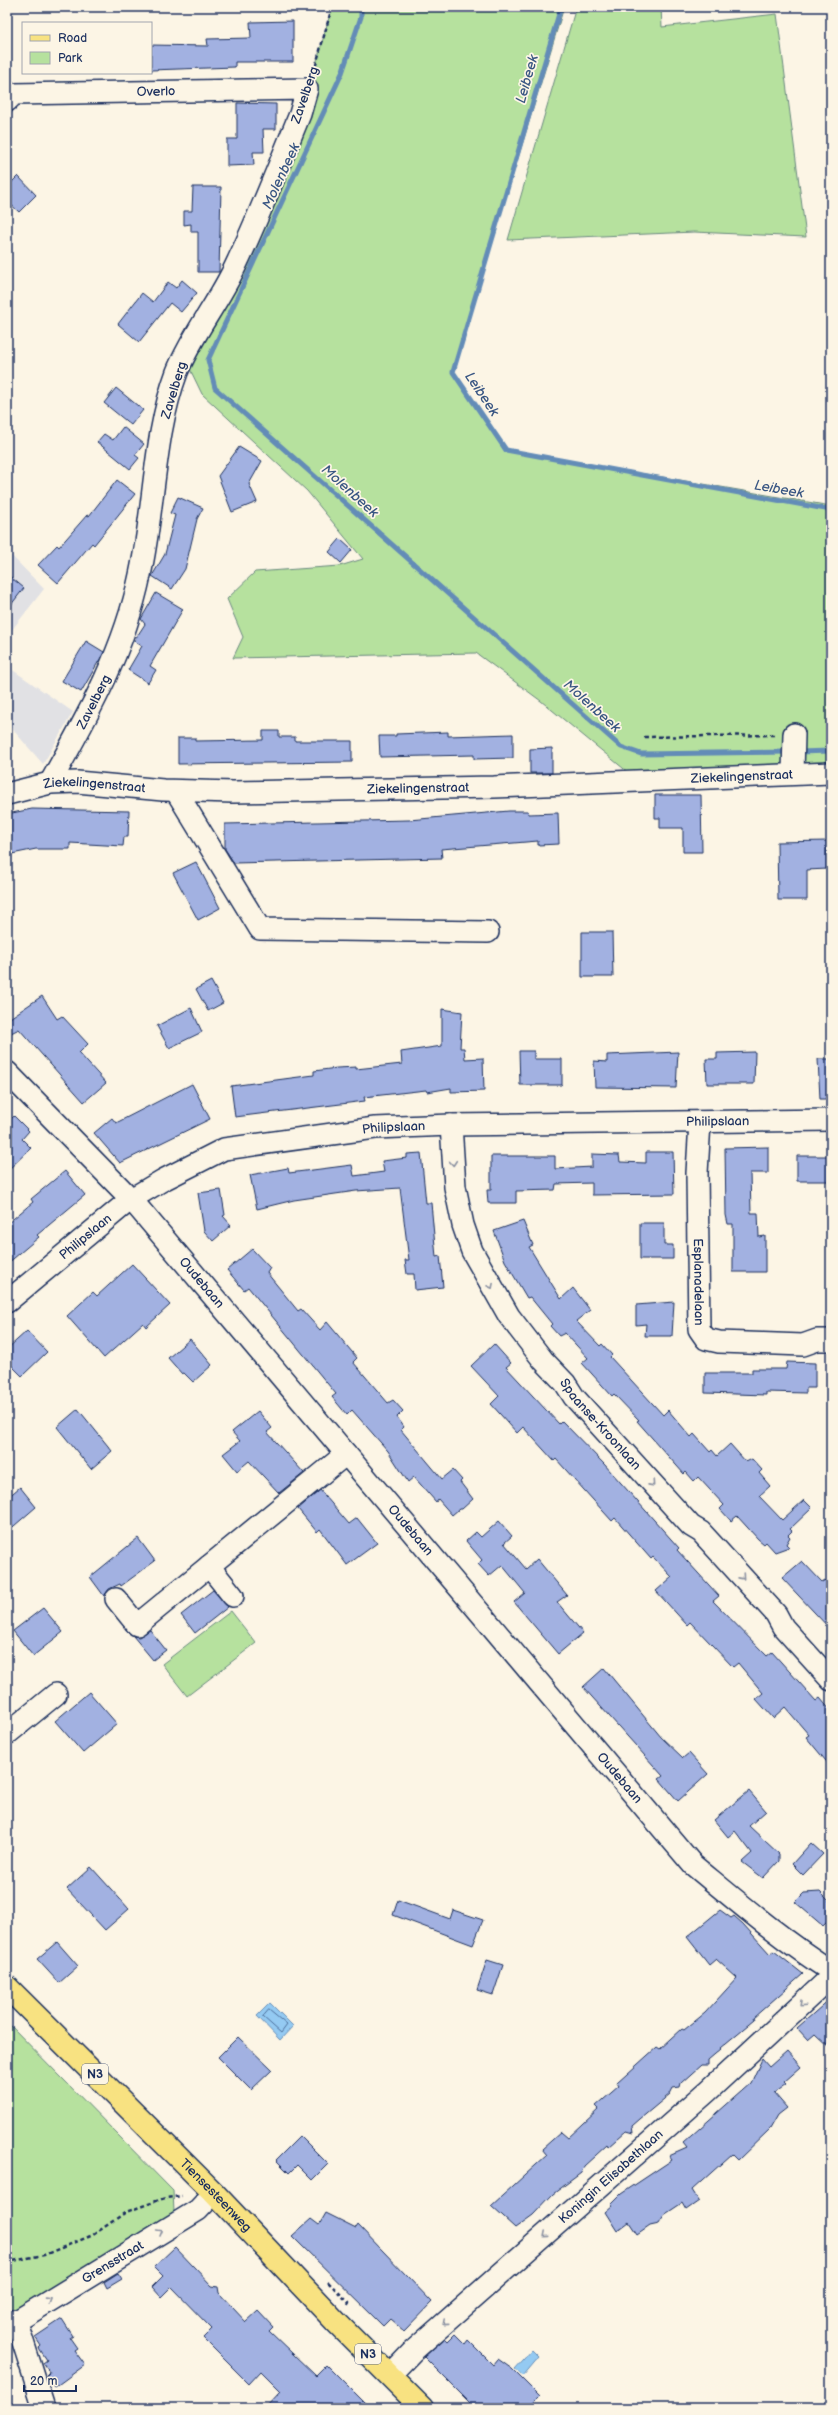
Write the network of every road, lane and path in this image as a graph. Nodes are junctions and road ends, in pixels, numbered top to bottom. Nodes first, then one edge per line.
1 (332, 7) edge
2 (307, 89) junction
3 (7, 101) edge
4 (794, 734) joint
5 (644, 737) dead end
6 (831, 773) edge
7 (794, 774) junction
8 (50, 783) junction
9 (176, 791) junction
10 (7, 794) edge
11 (488, 932) dead end
12 (7, 1072) edge
13 (831, 1120) edge
14 (700, 1122) junction
15 (451, 1124) junction
16 (131, 1199) junction
17 (7, 1302) edge
18 (831, 1340) edge
19 (346, 1454) junction
20 (209, 1566) junction
21 (233, 1596) dead end
22 (116, 1599) dead end
23 (831, 1680) edge
24 (56, 1694) dead end
25 (7, 1734) edge
26 (831, 1971) edge
27 (831, 1977) edge
28 (7, 1987) edge
29 (214, 2193) junction
30 (7, 2262) edge
31 (11, 2323) edge
32 (390, 2375) junction
33 (44, 2408) edge
34 (422, 2408) edge

1 - 2 path, Zavelberg
2 - 3 street, Overlo
2 - 8 street, Zavelberg
4 - 5 path
4 - 7 street
6 - 7 street, Ziekelingenstraat
7 - 9 street, Ziekelingenstraat
8 - 9 street, Ziekelingenstraat
8 - 10 street, Ziekelingenstraat
9 - 11 street
12 - 16 street, Oudebaan
13 - 14 street, Philipslaan
14 - 15 street, Philipslaan
14 - 18 street, Esplanadelaan
15 - 16 street, Philipslaan
15 -> 23 street, Spaanse-Kroonlaan
16 - 17 street, Philipslaan
16 - 19 street, Oudebaan
19 - 20 street
19 - 26 street, Oudebaan
20 - 21 street
20 - 22 street
24 - 25 street
27 -> 32 street, Koningin Elisabethlaan
28 - 29 main road, Tiensesteenweg / N3
29 - 30 path
31 -> 29 street, Grensstraat
29 - 32 main road, Tiensesteenweg / N3
31 - 33 street
32 - 34 main road, Tiensesteenweg / N3

